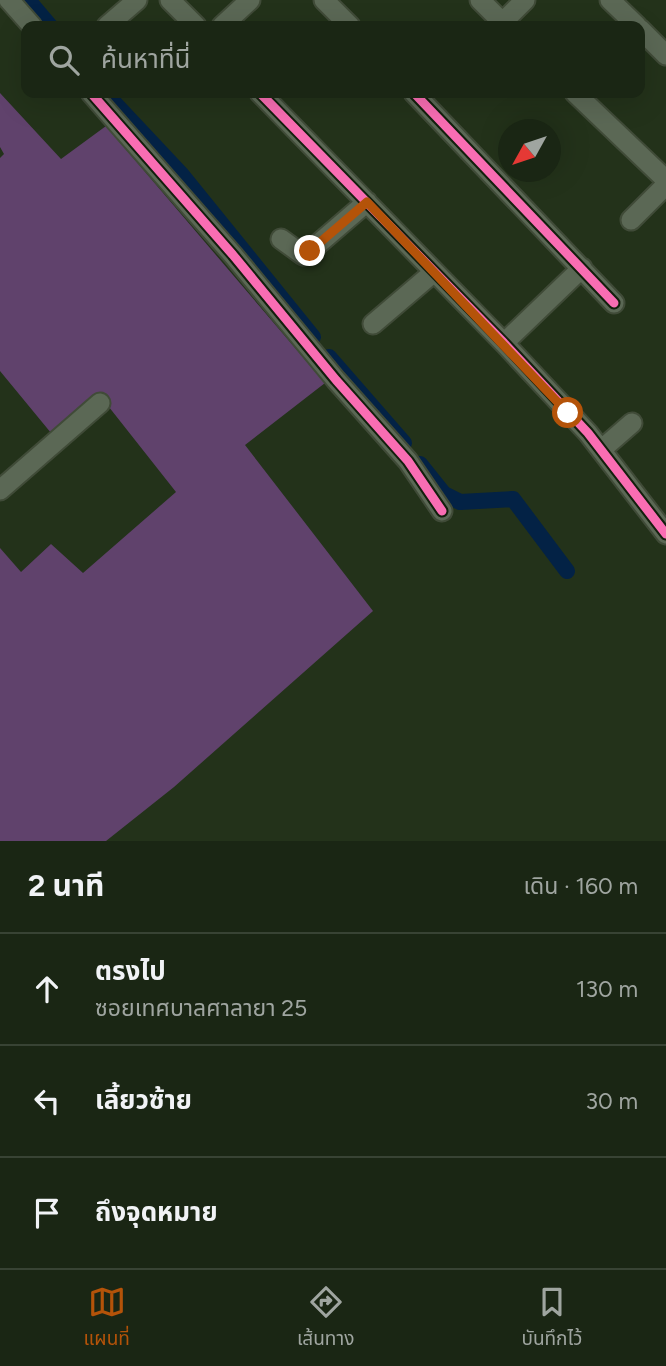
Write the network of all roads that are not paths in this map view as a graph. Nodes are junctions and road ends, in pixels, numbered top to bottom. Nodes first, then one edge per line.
1 (9, 0) edge
2 (137, 0) edge
3 (170, 0) edge
4 (250, 0) edge
5 (324, 0) edge
6 (480, 0) edge
7 (526, 0) edge
8 (610, 0) edge
9 (28, 21) edge
10 (113, 21) edge
11 (191, 21) edge
12 (227, 21) edge
13 (345, 21) edge
14 (499, 21) edge
15 (507, 21) edge
16 (631, 21) edge
17 (645, 35) edge
18 (666, 55) edge
19 (95, 98) edge
20 (265, 98) edge
21 (419, 98) edge
22 (580, 98) edge
23 (666, 183) edge
24 (367, 202) junction
25 (632, 220) dead end
26 (281, 239) dead end
27 (582, 268) junction
28 (434, 272) junction
29 (614, 303) dead end
30 (373, 324) dead end
31 (504, 343) junction
32 (100, 403) dead end
33 (632, 423) dead end
34 (601, 450) junction
35 (1, 486) edge
36 (442, 511) dead end
37 (666, 534) edge

1 - 9 street
2 - 10 street
3 - 11 street
4 - 12 street
5 - 13 street
6 - 14 street
7 - 15 street
8 - 16 street
17 - 18 street
19 - 36 street
20 - 24 street
21 - 27 street
22 - 23 street
23 - 25 street
24 - 26 street
24 - 28 street
27 - 29 street
27 - 31 street
28 - 30 street
28 - 31 street
31 - 34 street
32 - 35 street
33 - 34 street
34 - 37 street

